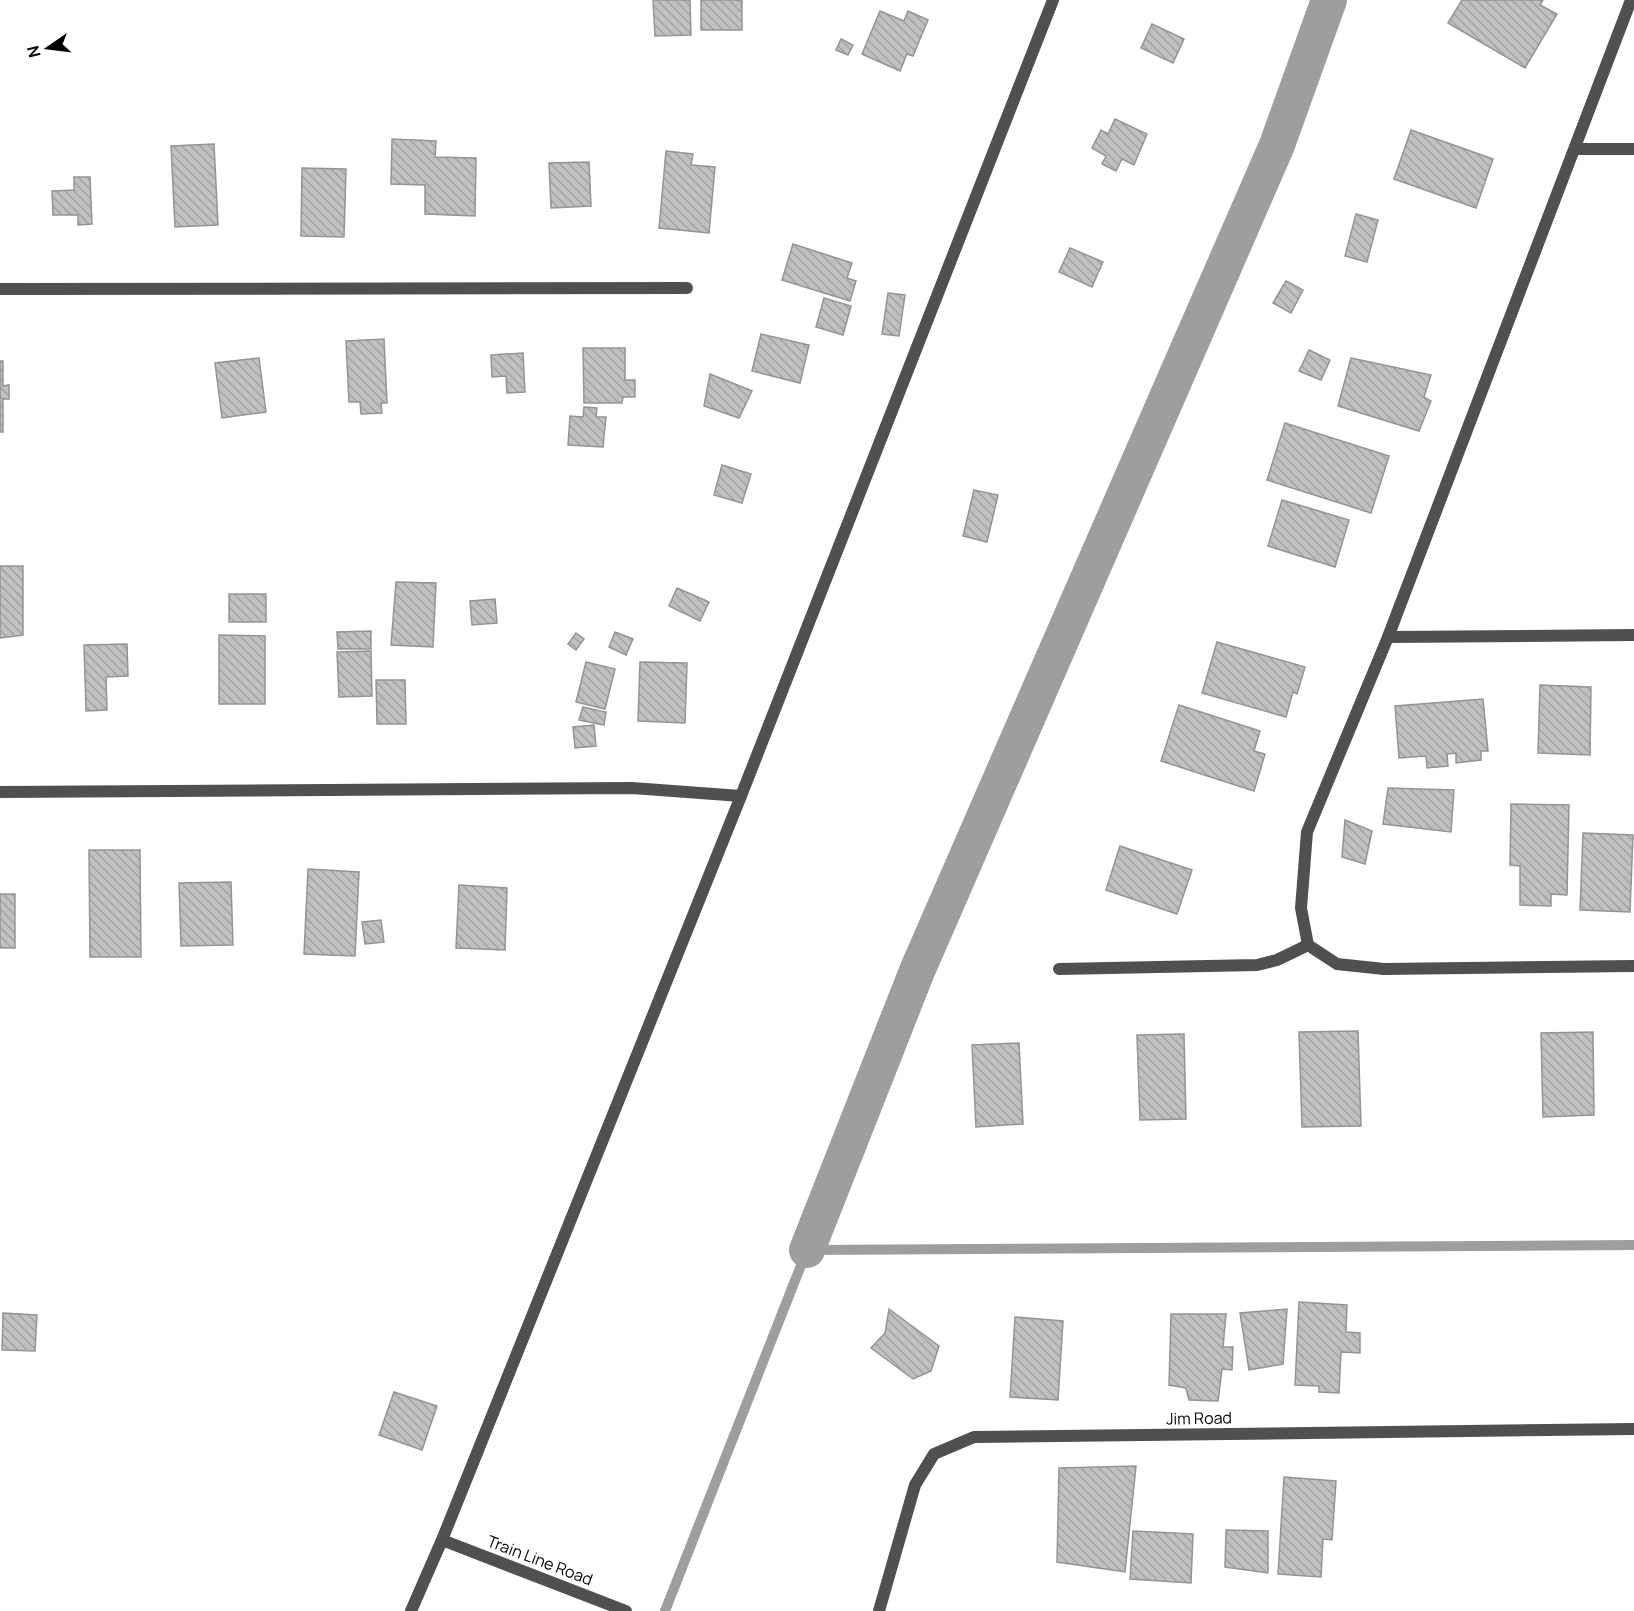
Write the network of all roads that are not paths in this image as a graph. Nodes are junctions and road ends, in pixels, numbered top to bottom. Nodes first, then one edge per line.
1 (1053, 0) edge
2 (1631, 0) edge
3 (1576, 149) junction
4 (1634, 149) edge
5 (687, 288) dead end
6 (0, 289) edge
7 (1634, 635) edge
8 (1388, 637) junction
9 (0, 792) edge
10 (741, 796) junction
11 (1308, 945) junction
12 (1634, 966) edge
13 (1059, 969) dead end
14 (1634, 1429) edge
15 (442, 1540) junction
16 (880, 1609) edge
17 (411, 1611) edge
18 (626, 1611) edge

1 - 10 street
2 - 3 street
3 - 4 street
3 - 8 street
5 - 6 street
7 - 8 street
8 - 11 street
9 - 10 street
10 - 15 street
11 - 12 street
11 - 13 street
14 - 16 street, Jim Road
15 - 17 street
15 - 18 street, Train Line Road

